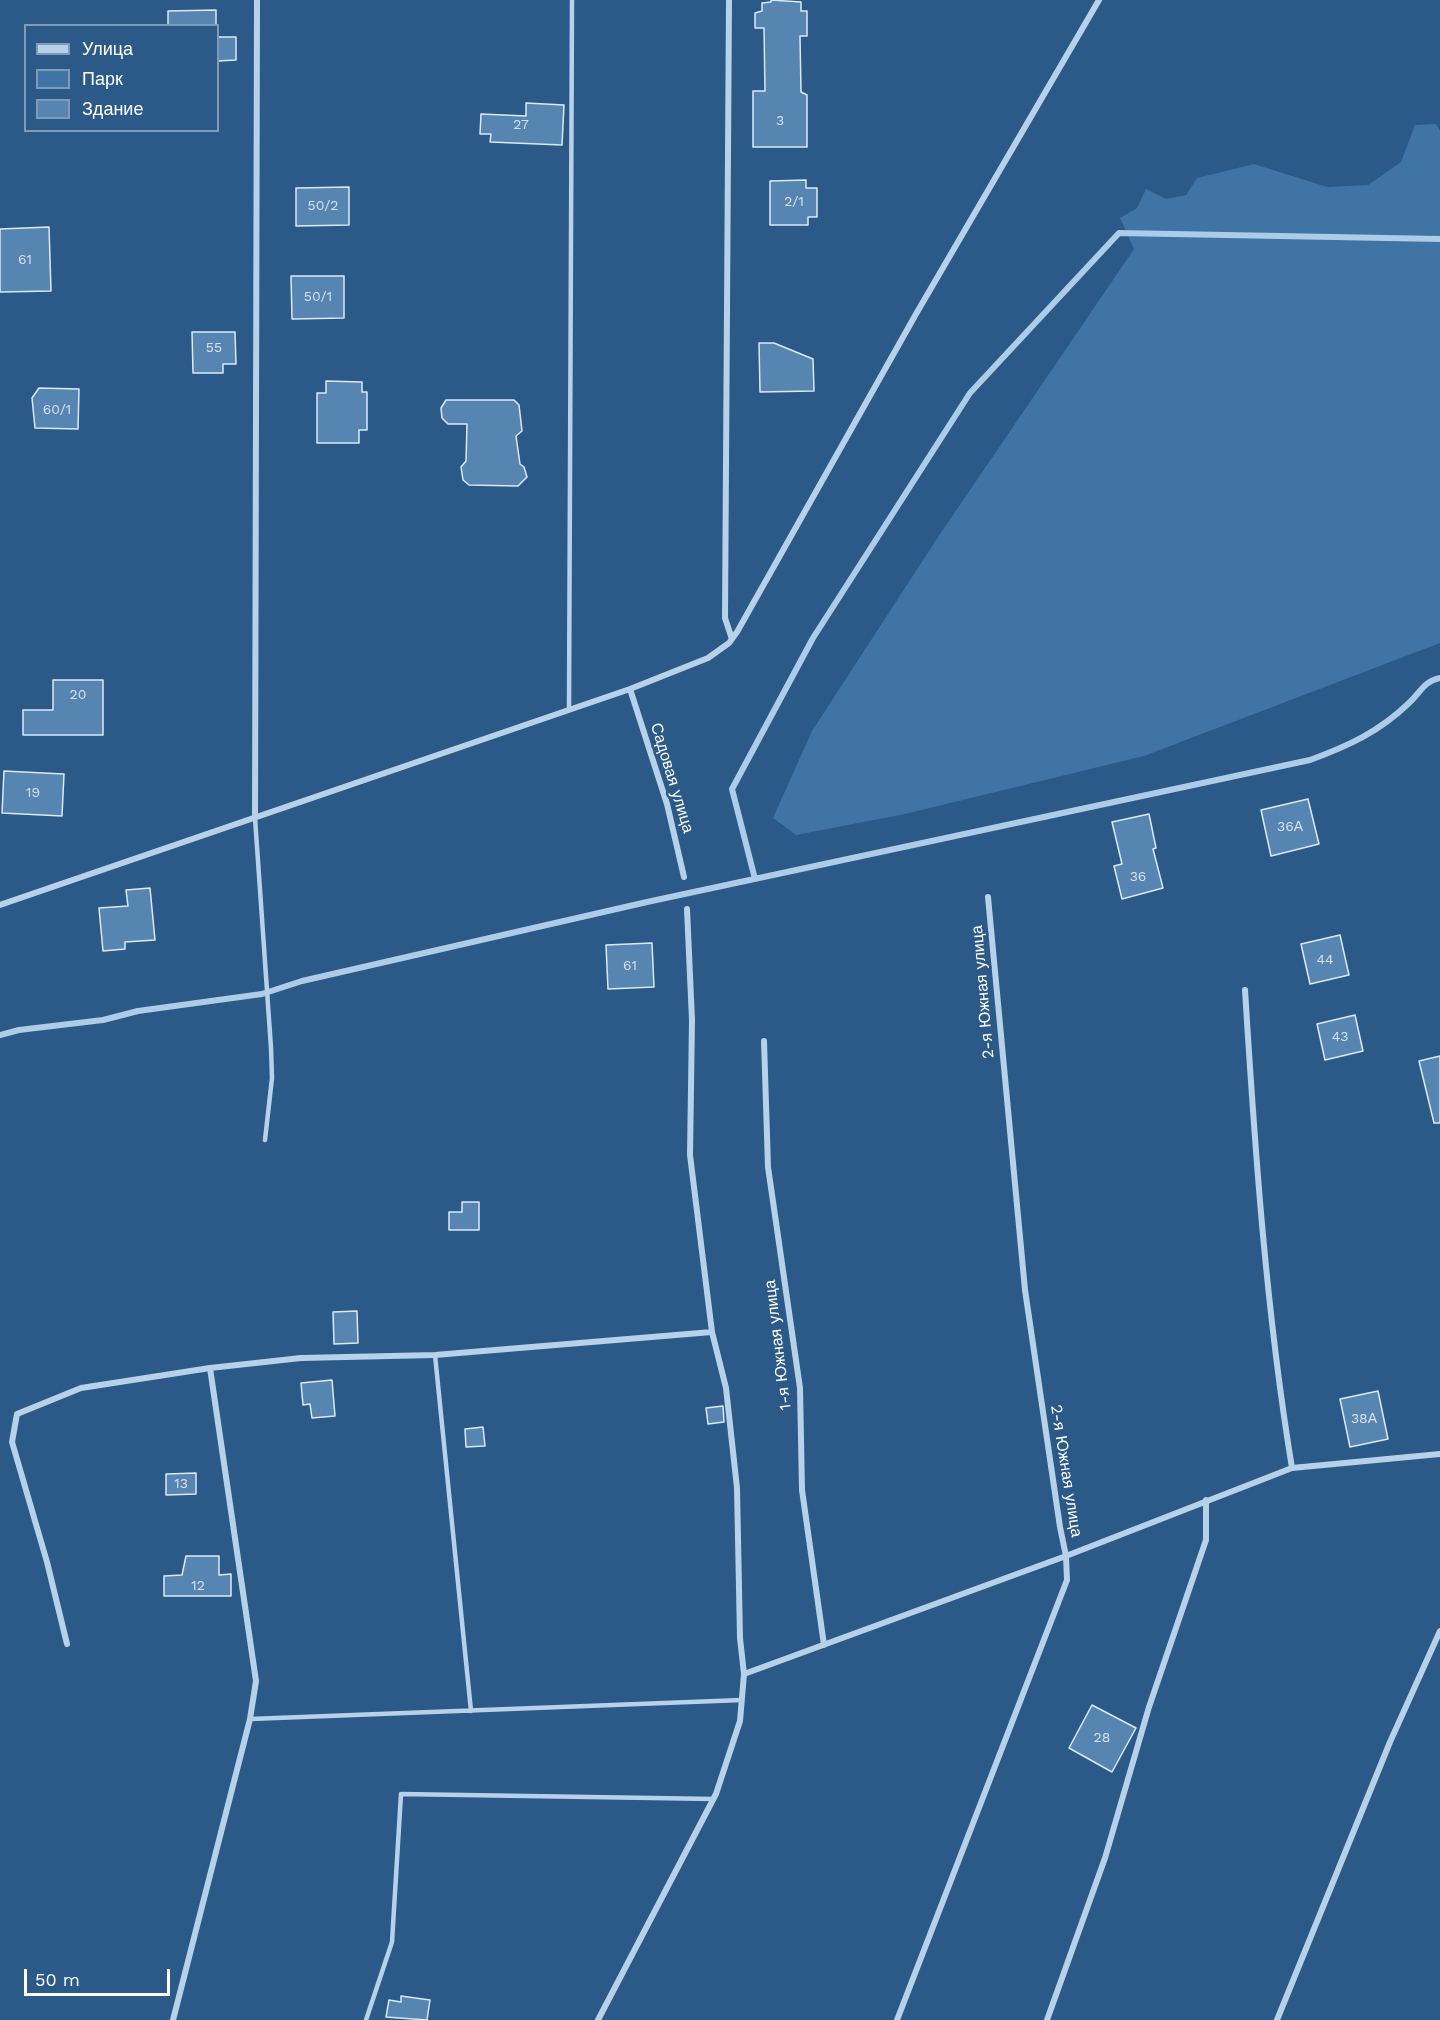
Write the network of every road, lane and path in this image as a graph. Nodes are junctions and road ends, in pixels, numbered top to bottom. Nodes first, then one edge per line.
1 (257, 0) edge
2 (572, 0) edge
3 (729, 0) edge
4 (1099, 0) edge
5 (732, 639) junction
6 (630, 688) junction
7 (569, 709) junction
8 (255, 818) junction
9 (684, 877) dead end
10 (988, 897) dead end
11 (0, 905) edge
12 (687, 909) dead end
13 (1245, 990) dead end
14 (764, 1041) dead end
15 (265, 1140) dead end
16 (712, 1332) junction
17 (435, 1355) junction
18 (210, 1368) junction
19 (1440, 1454) edge
20 (1292, 1468) junction
21 (1206, 1500) junction
22 (1066, 1556) junction
23 (1440, 1631) edge
24 (67, 1644) dead end
25 (824, 1645) junction
26 (744, 1674) junction
27 (742, 1700) junction
28 (471, 1711) junction
29 (250, 1719) junction
30 (714, 1799) junction
31 (173, 2020) edge
32 (366, 2020) edge
33 (598, 2020) edge
34 (897, 2020) edge
35 (1047, 2020) edge
36 (1277, 2020) edge

1 - 8 street
2 - 7 lane
3 - 5 street
4 - 5 street
5 - 6 street
6 - 7 street
6 - 9 street, Садовая улица
7 - 8 street
8 - 11 street
8 - 15 lane
10 - 22 street, 2-я Южная улица
12 - 16 street
13 - 20 street
14 - 25 street, 1-я Южная улица
16 - 17 street
16 - 26 street
17 - 18 street
17 - 28 lane
18 - 24 street
18 - 29 street
19 - 20 street
20 - 21 street
21 - 22 street
21 - 35 street
22 - 25 street
22 - 34 street, 2-я Южная улица
23 - 36 street
25 - 26 street
26 - 27 street
27 - 28 lane
27 - 30 street
28 - 29 lane
29 - 31 street
30 - 32 lane
30 - 33 street

